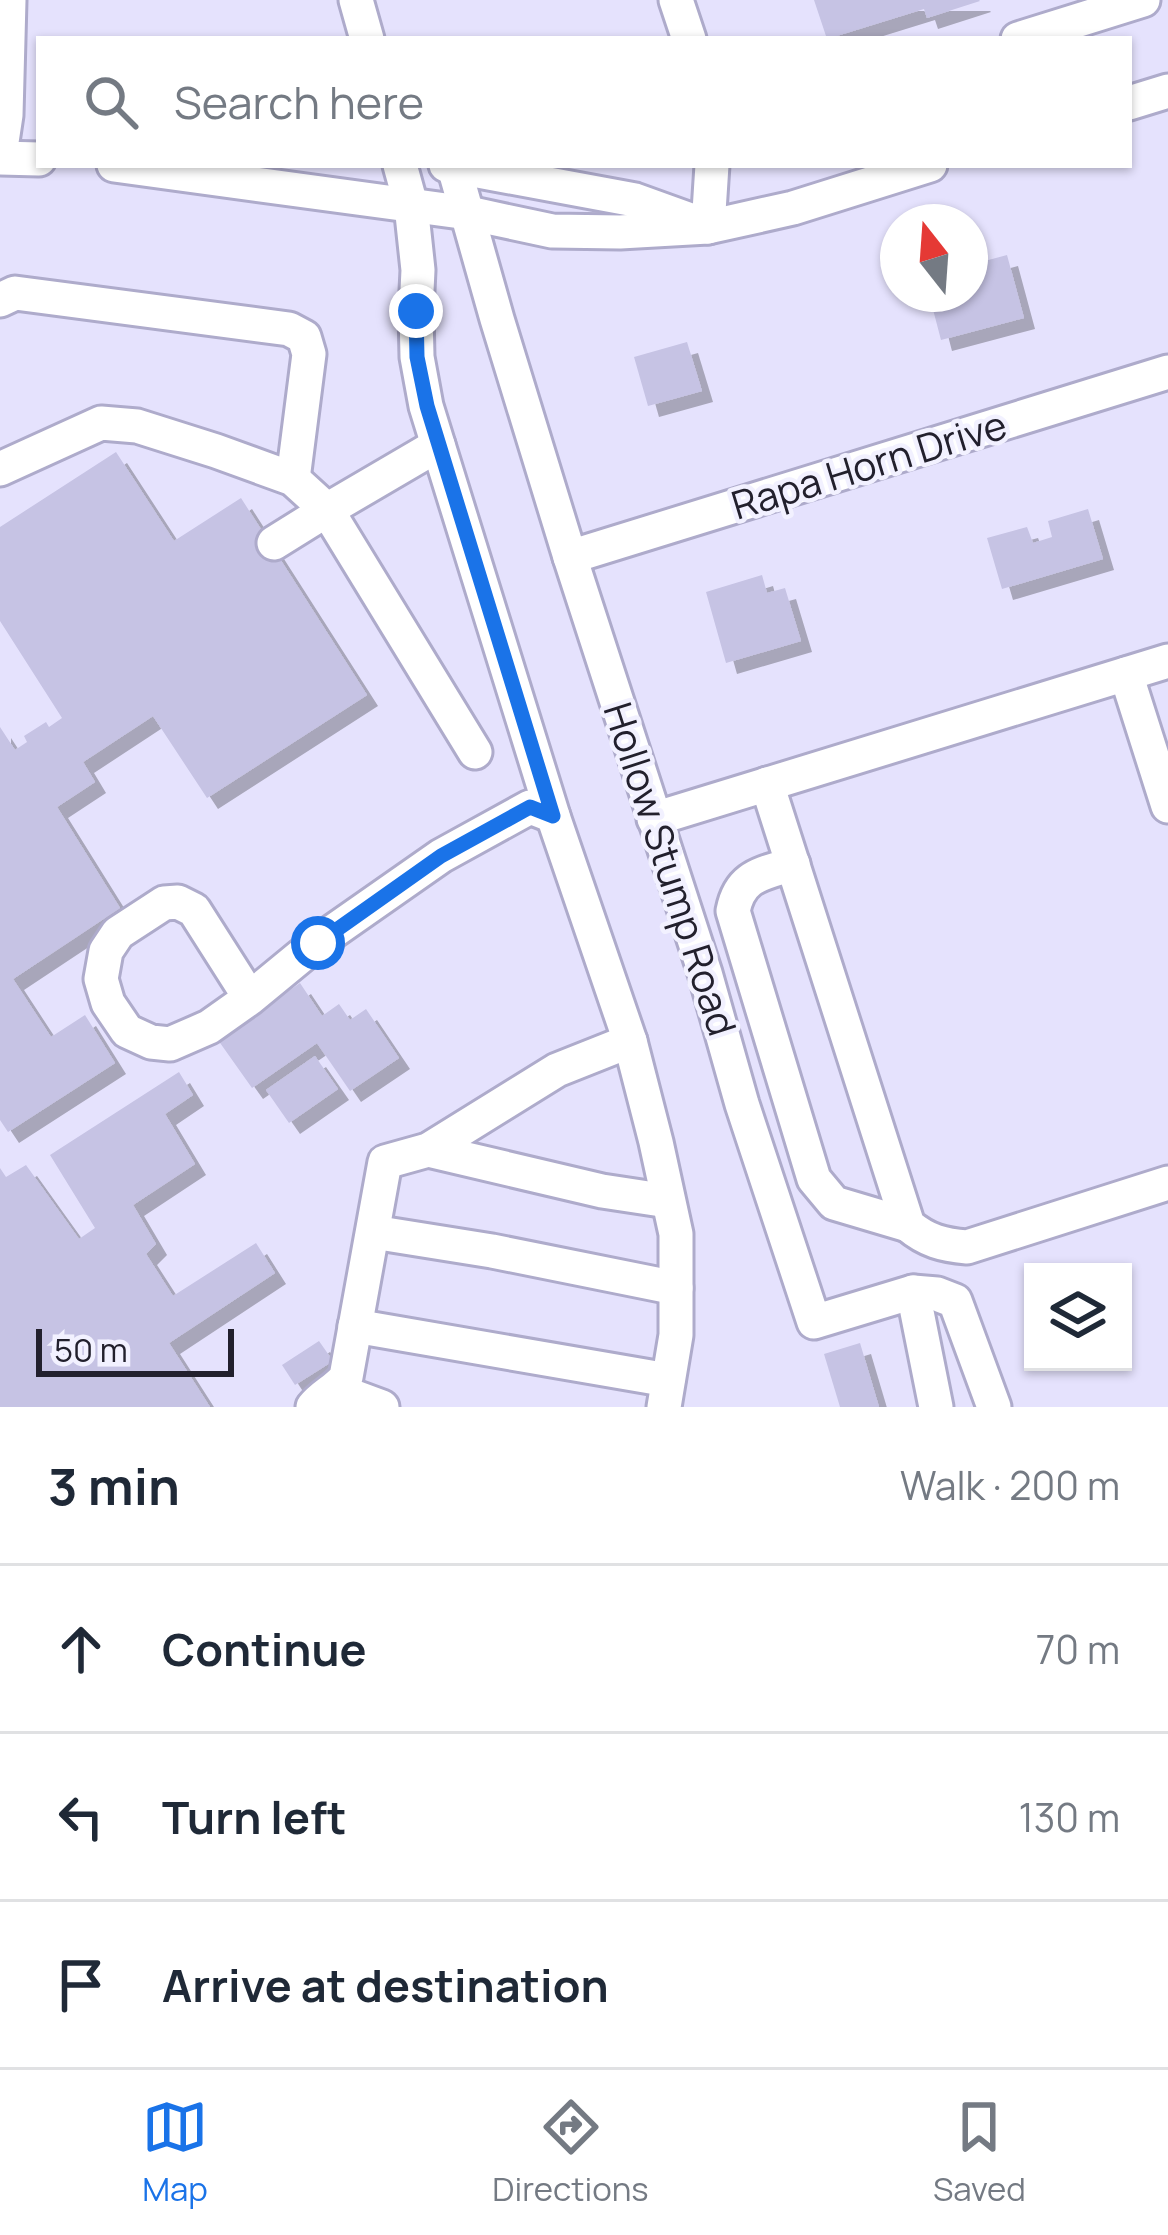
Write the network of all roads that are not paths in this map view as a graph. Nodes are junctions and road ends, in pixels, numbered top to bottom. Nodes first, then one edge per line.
1 (9, 0) edge
2 (356, 0) edge
3 (676, 0) edge
4 (1143, 0) edge
5 (366, 36) edge
6 (688, 36) edge
7 (1028, 36) edge
8 (1168, 91) edge
9 (1132, 102) edge
10 (15, 115) edge
11 (0, 157) edge
12 (36, 159) edge
13 (136, 168) edge
14 (401, 168) edge
15 (451, 168) edge
16 (461, 168) edge
17 (712, 168) edge
18 (920, 168) edge
19 (411, 205) junction
20 (468, 213) junction
21 (709, 227) junction
22 (0, 300) edge
23 (1168, 372) edge
24 (438, 445) junction
25 (0, 469) edge
26 (292, 479) junction
27 (327, 510) junction
28 (274, 543) dead end
29 (570, 557) junction
30 (1168, 661) edge
31 (1126, 674) junction
32 (475, 752) dead end
33 (767, 784) junction
34 (1168, 806) edge
35 (553, 816) junction
36 (654, 819) junction
37 (793, 864) junction
38 (250, 998) junction
39 (630, 1041) junction
40 (428, 1150) junction
41 (1168, 1183) edge
42 (668, 1202) junction
43 (908, 1225) junction
44 (373, 1232) junction
45 (676, 1288) junction
46 (913, 1292) junction
47 (356, 1326) junction
48 (666, 1394) edge
49 (324, 1398) edge
50 (382, 1407) edge
51 (936, 1407) edge
52 (994, 1407) edge

1 - 10 street
2 - 5 street
3 - 6 street
4 - 7 street
8 - 9 street
10 - 11 street
11 - 12 street
13 - 19 street
14 - 19 street
15 - 20 street, Hollow Stump Road
16 - 21 street
17 - 21 street
18 - 21 street
19 - 20 street
19 - 24 street
20 - 21 street
20 - 29 street, Hollow Stump Road
22 - 26 street
23 - 29 street, Rapa Horn Drive
24 - 27 street
24 - 35 street
25 - 26 street
26 - 27 street
27 - 28 street
27 - 32 street
29 - 36 street, Hollow Stump Road
30 - 31 street
31 - 33 street
31 - 34 street
33 - 36 street
33 - 37 street
35 - 38 street
35 - 39 street
36 - 46 street, Hollow Stump Road
37 - 43 street
37 - 43 street
38 - 38 street
39 - 40 street
39 - 42 street
40 - 42 street
40 - 44 street
41 - 43 street
42 - 45 street
44 - 45 street
44 - 47 street
45 - 48 street
46 - 51 street
46 - 52 street
47 - 48 street
47 - 49 street
49 - 50 street

